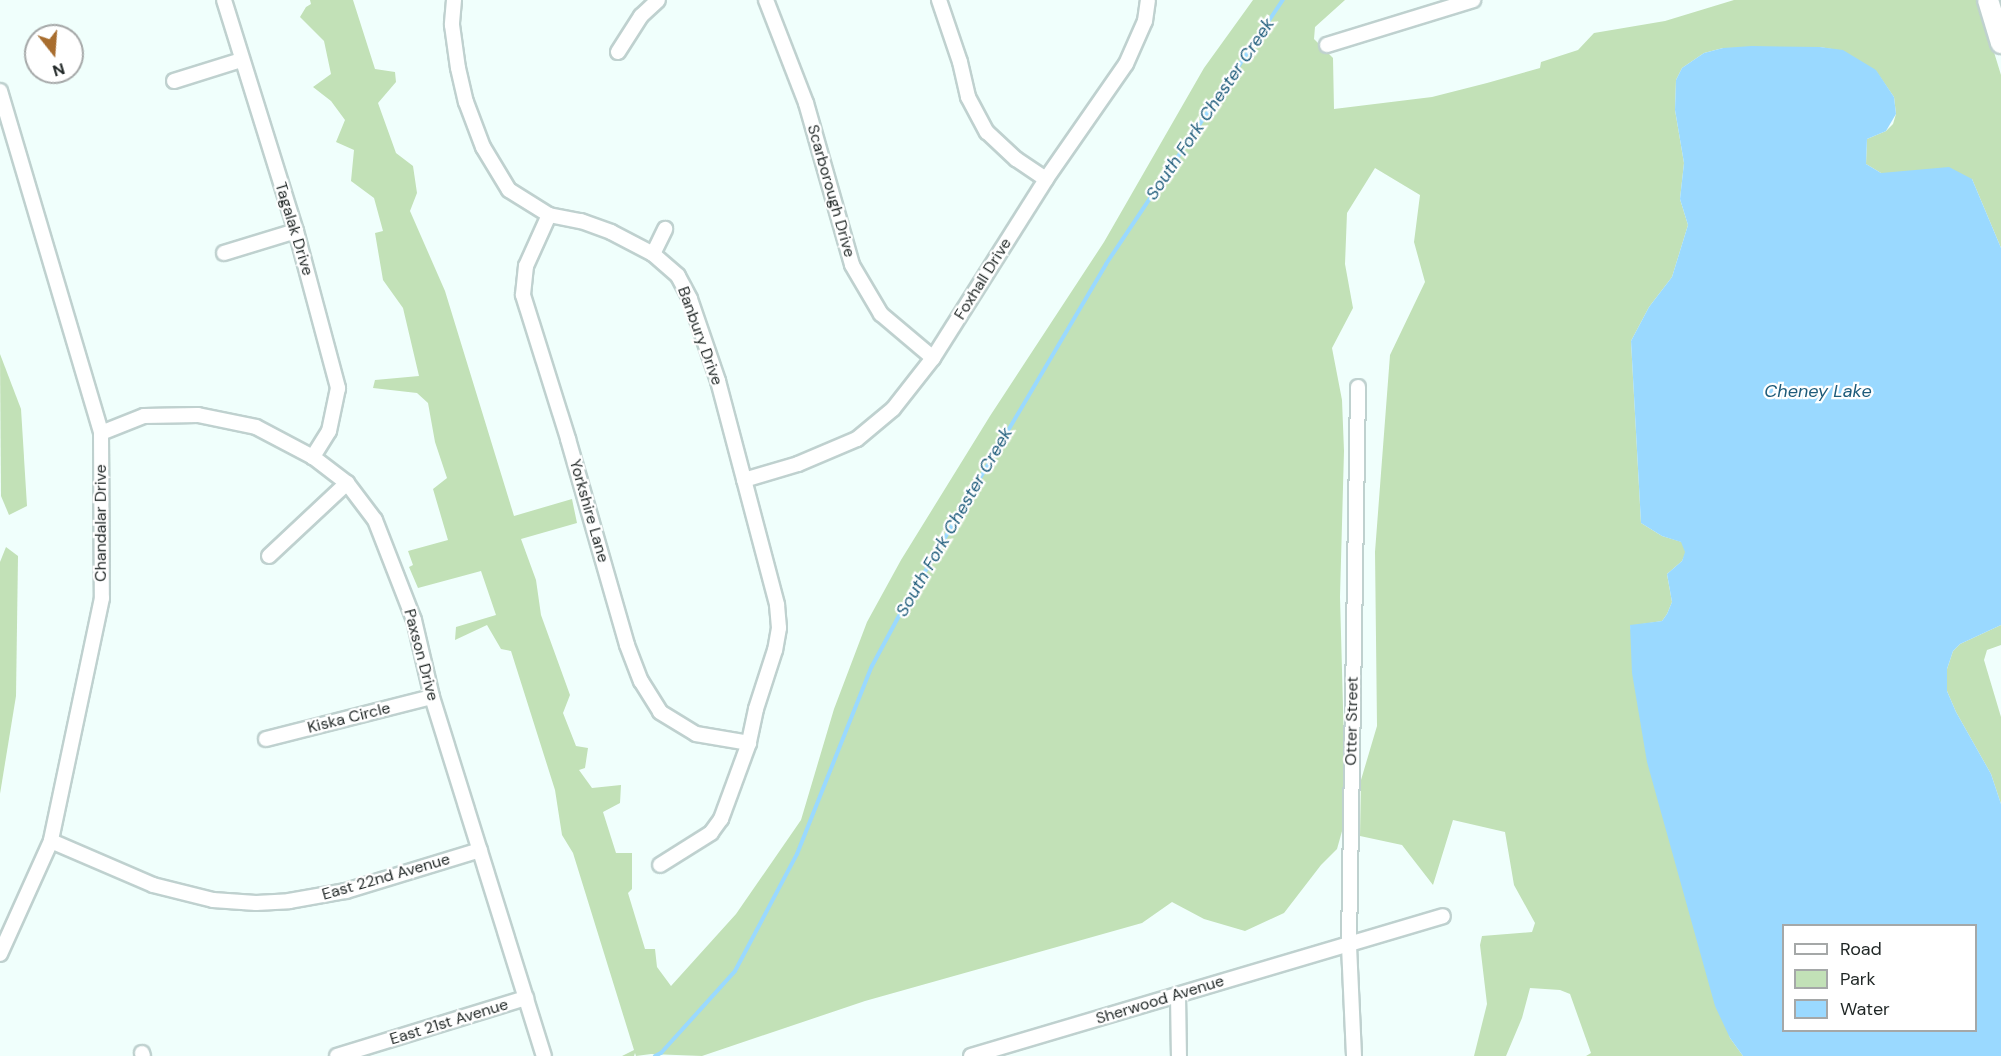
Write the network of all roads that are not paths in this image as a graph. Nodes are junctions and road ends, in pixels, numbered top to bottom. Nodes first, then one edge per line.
1 (224, 0) edge
2 (454, 0) edge
3 (658, 0) edge
4 (766, 0) edge
5 (939, 0) edge
6 (1149, 0) edge
7 (1473, 0) edge
8 (1988, 0) edge
9 (2001, 43) edge
10 (1327, 45) dead end
11 (618, 52) dead end
12 (241, 60) junction
13 (174, 81) dead end
14 (0, 91) edge
15 (1046, 178) junction
16 (549, 215) junction
17 (665, 229) dead end
18 (296, 231) junction
19 (224, 253) dead end
20 (653, 254) junction
21 (933, 358) junction
22 (1358, 387) dead end
23 (101, 433) junction
24 (313, 457) junction
25 (744, 480) junction
26 (347, 483) junction
27 (269, 556) dead end
28 (432, 697) junction
29 (266, 739) dead end
30 (749, 743) junction
31 (51, 841) junction
32 (480, 850) junction
33 (660, 865) dead end
34 (1443, 916) dead end
35 (1349, 944) junction
36 (0, 954) edge
37 (1178, 995) junction
38 (526, 998) junction
39 (337, 1056) edge
40 (544, 1056) edge
41 (970, 1056) edge
42 (1179, 1056) edge
43 (1354, 1056) edge

1 - 12 street, Tagalak Drive
2 - 16 street, Banbury Drive
3 - 11 street
4 - 21 street, Scarborough Drive
5 - 15 street
6 - 15 street, Foxhall Drive
7 - 10 street
8 - 9 street
12 - 13 street
12 - 18 street, Tagalak Drive
14 - 23 street, Chandalar Drive
15 - 21 street, Foxhall Drive
16 - 20 street, Banbury Drive
16 - 30 street, Yorkshire Lane
17 - 20 street
18 - 19 street
18 - 24 street, Tagalak Drive
20 - 25 street, Banbury Drive
21 - 25 street, Foxhall Drive
22 - 35 street, Otter Street
23 - 24 street, Paxson Drive
23 - 31 street, Chandalar Drive
24 - 26 street, Paxson Drive
25 - 30 street, Banbury Drive
26 - 27 street
26 - 28 street, Paxson Drive
28 - 29 street, Kiska Circle
28 - 32 street, Paxson Drive
30 - 33 street, Banbury Drive
31 - 32 street, East 22nd Avenue
31 - 36 street, Chandalar Drive
32 - 38 street, Paxson Drive
34 - 35 street, Sherwood Avenue
35 - 37 street, Sherwood Avenue
35 - 43 street, Otter Street
37 - 41 street, Sherwood Avenue
37 - 42 street
38 - 39 street, East 21st Avenue
38 - 40 street, Paxson Drive

